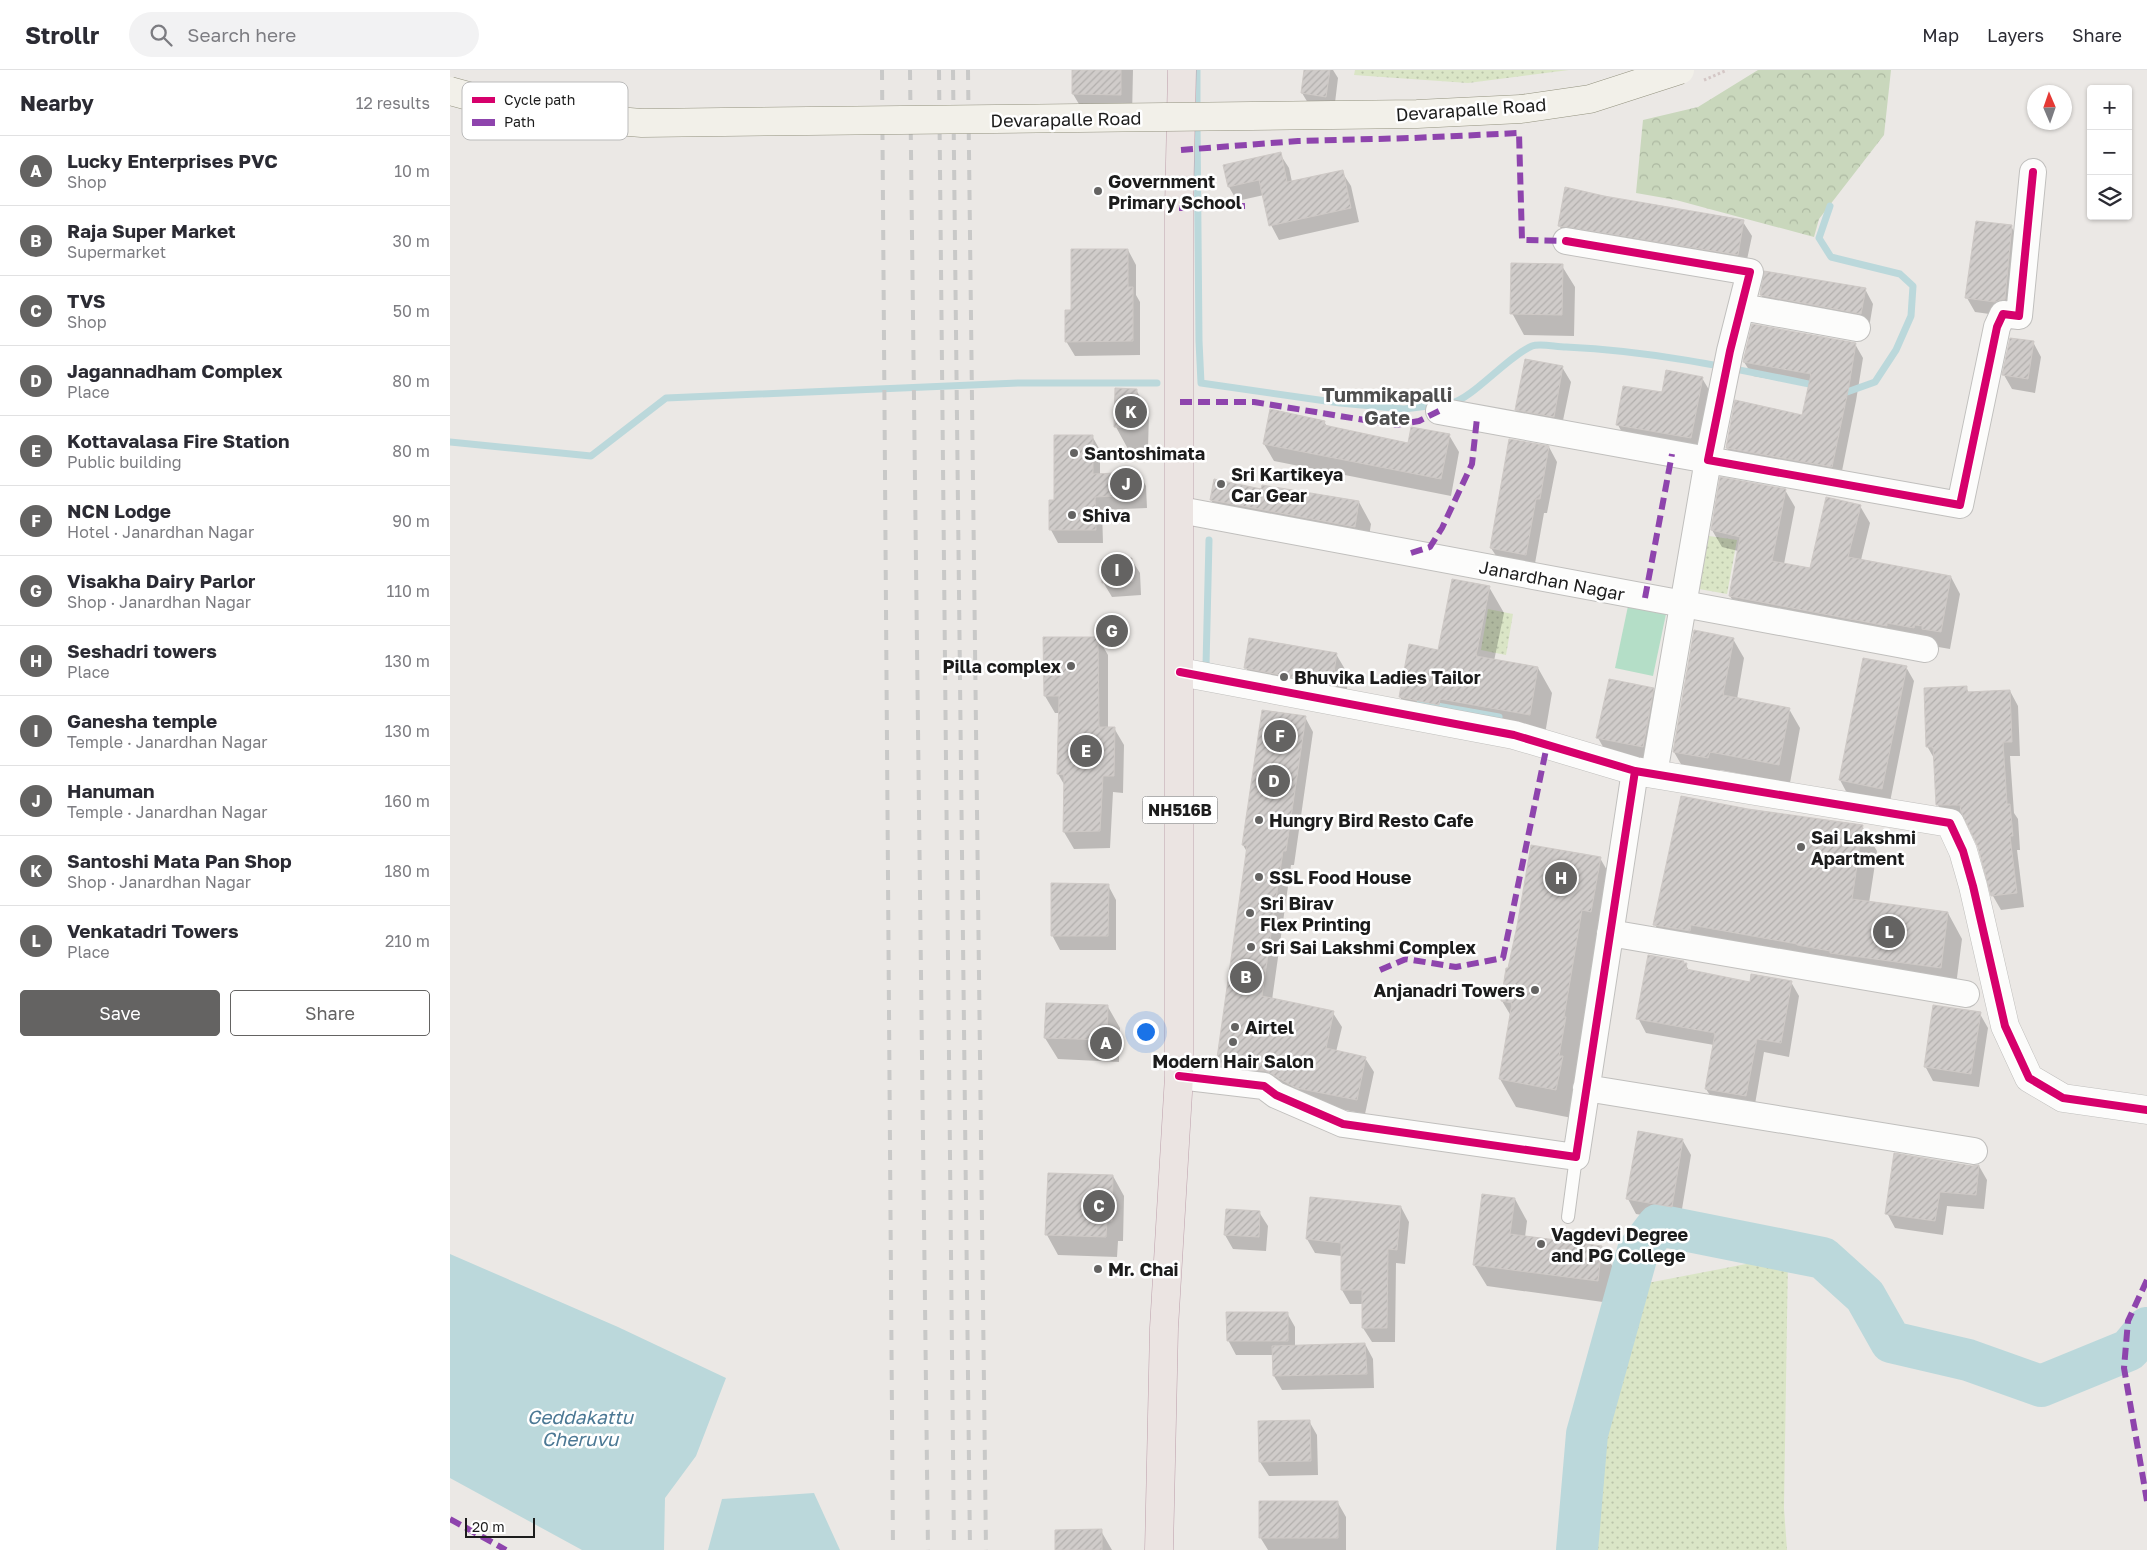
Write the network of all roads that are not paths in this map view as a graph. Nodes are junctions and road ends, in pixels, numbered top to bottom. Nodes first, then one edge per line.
1 (1182, 70) edge
2 (1680, 70) edge
3 (628, 122) edge
4 (2033, 172) dead end
5 (1566, 241) dead end
6 (1742, 307) junction
7 (1858, 328) dead end
8 (1439, 411) dead end
9 (1708, 460) junction
10 (1180, 510) junction
11 (1683, 604) junction
12 (1925, 649) dead end
13 (1180, 672) junction
14 (1644, 772) junction
15 (1610, 933) junction
16 (1966, 994) dead end
17 (1179, 1076) junction
18 (1586, 1088) junction
19 (2147, 1110) edge
20 (1974, 1151) dead end
21 (1576, 1157) junction
22 (1568, 1217) dead end
23 (1160, 1550) edge

1 - 10 highway, NH516B
2 - 3 main road, Devarapalle Road, bridge
4 - 9 street
5 - 6 street
6 - 7 street
6 - 9 street
8 - 9 street
9 - 11 street
10 - 11 street, Janardhan Nagar
10 - 13 highway, NH516B
11 - 12 street, Janardhan Nagar
11 - 14 street
13 - 14 street
13 - 17 highway, NH516B
14 - 15 street
14 - 19 street
15 - 16 street
15 - 18 street
17 - 21 street
17 - 23 highway, NH516B
18 - 20 street
18 - 21 street
21 - 22 lane

